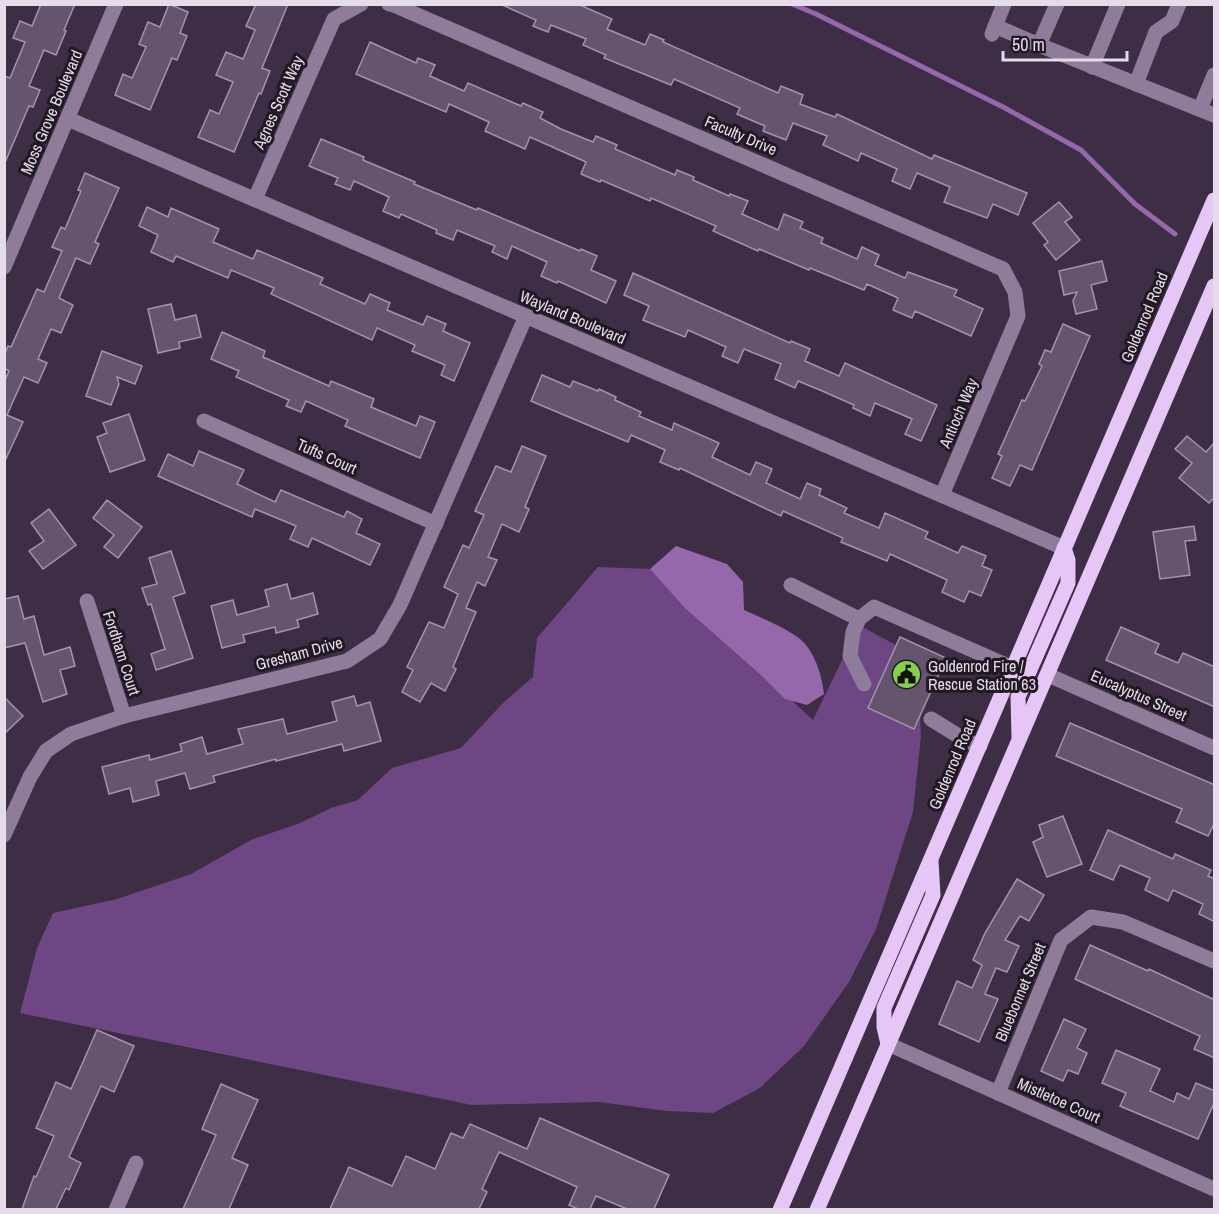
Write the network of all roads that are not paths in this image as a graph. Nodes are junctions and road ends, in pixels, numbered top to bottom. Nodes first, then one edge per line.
1 (116, 4) edge
2 (361, 4) edge
3 (389, 4) edge
4 (1004, 4) edge
5 (1057, 4) edge
6 (1118, 4) edge
7 (1179, 4) edge
8 (1039, 45) junction
9 (1092, 66) junction
10 (1215, 75) edge
11 (1136, 84) junction
12 (1200, 110) junction
13 (1215, 115) edge
14 (68, 119) junction
15 (255, 200) junction
16 (1215, 200) edge
17 (4, 267) edge
18 (1215, 286) edge
19 (526, 316) junction
20 (1006, 345) joint
21 (204, 421) dead end
22 (942, 495) junction
23 (436, 524) junction
24 (1064, 548) junction
25 (791, 585) dead end
26 (87, 602) dead end
27 (859, 619) junction
28 (1013, 668) junction
29 (1048, 675) junction
30 (864, 684) dead end
31 (124, 716) junction
32 (931, 719) dead end
33 (1019, 743) junction
34 (980, 746) junction
35 (1215, 748) edge
36 (4, 835) edge
37 (931, 858) junction
38 (1215, 961) edge
39 (888, 1044) junction
40 (998, 1093) junction
41 (136, 1163) dead end
42 (1215, 1189) edge
43 (116, 1209) edge
44 (780, 1209) edge
45 (817, 1209) edge

1 - 14 street, Moss Grove Boulevard
2 - 15 street, Agnes Scott Way
3 - 20 street, Faculty Drive
4 - 8 street
5 - 8 street
6 - 9 street
7 - 11 street
8 - 9 street
9 - 11 street
10 - 12 street
11 - 12 street
12 - 13 street
14 - 15 street, Wayland Boulevard
14 - 17 street, Moss Grove Boulevard
15 - 19 street, Wayland Boulevard
16 - 24 main road, Goldenrod Road
18 - 29 main road
19 - 22 street, Wayland Boulevard
19 - 23 street, Gresham Drive
20 - 22 street, Antioch Way
21 - 23 street, Tufts Court
22 - 24 street, Wayland Boulevard
23 - 31 street, Gresham Drive
24 - 28 main road, Goldenrod Road
24 - 33 main road
25 - 27 street
26 - 31 street, Fordham Court
27 - 28 street
27 - 30 street
28 - 34 main road, Goldenrod Road
29 - 33 main road
29 - 35 street, Eucalyptus Street
31 - 36 street, Gresham Drive
32 - 34 street
33 - 39 main road
34 - 37 main road, Goldenrod Road
37 - 39 main road
37 - 44 main road, Goldenrod Road
38 - 40 street, Bluebonnet Street
39 - 40 street, Mistletoe Court
39 - 45 main road
40 - 42 street, Mistletoe Court
41 - 43 street

